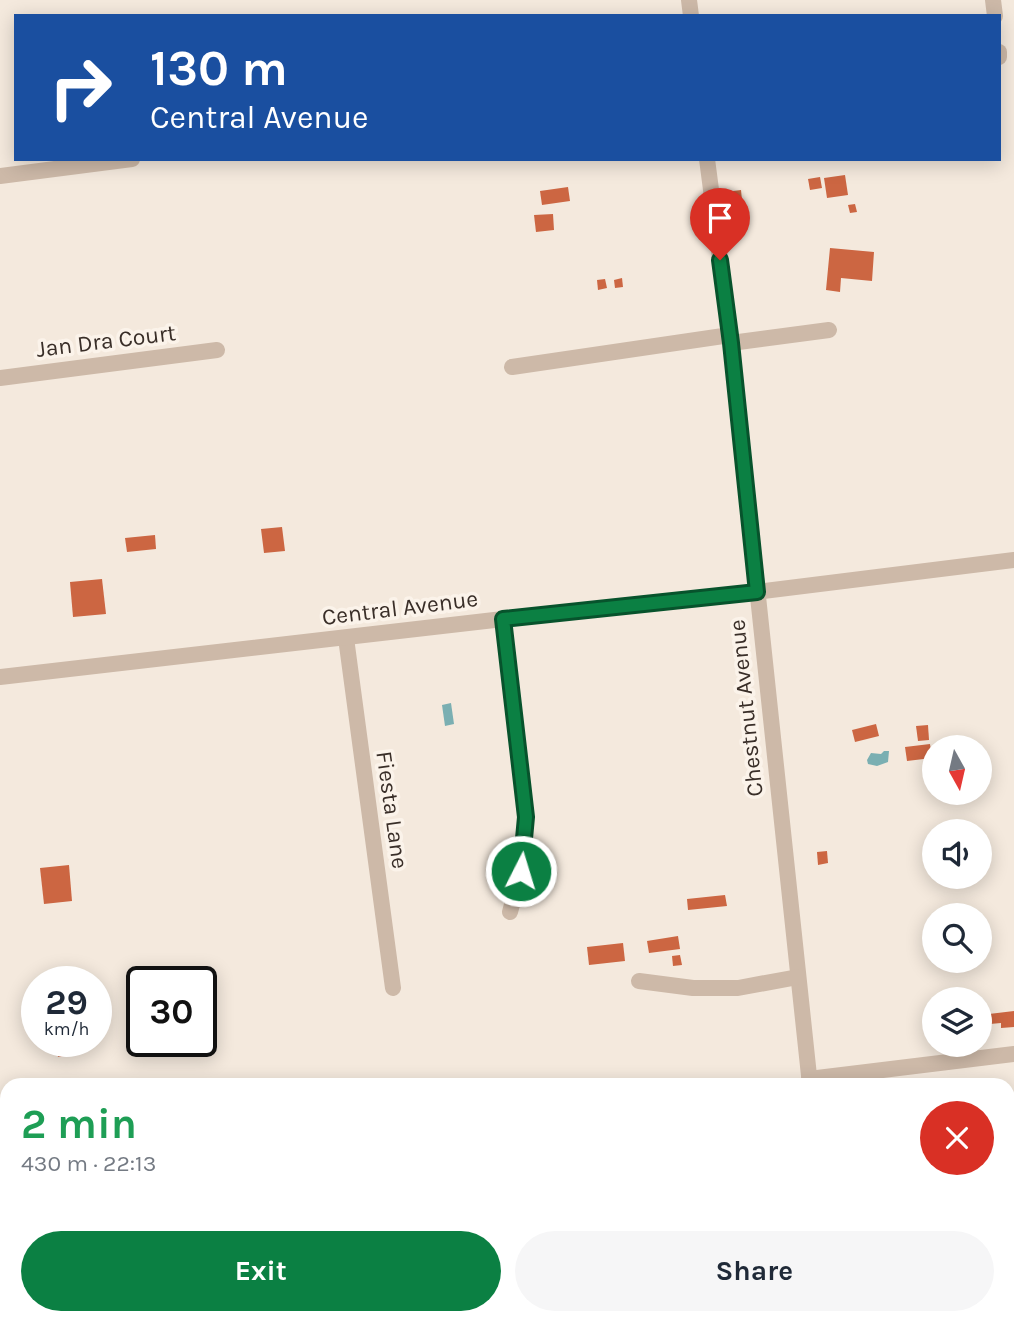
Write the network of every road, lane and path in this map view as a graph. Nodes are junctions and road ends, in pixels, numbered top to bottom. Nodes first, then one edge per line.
1 (116, 161) edge
2 (707, 161) edge
3 (0, 176) edge
4 (829, 330) dead end
5 (730, 339) junction
6 (217, 349) dead end
7 (512, 367) dead end
8 (0, 378) edge
9 (1014, 560) edge
10 (757, 592) junction
11 (503, 619) junction
12 (346, 638) junction
13 (0, 677) edge
14 (510, 912) dead end
15 (798, 977) junction
16 (639, 981) dead end
17 (393, 988) dead end
18 (1014, 1054) edge
19 (810, 1078) edge
20 (839, 1078) edge

1 - 3 street
2 - 5 street, Chestnut Avenue
4 - 5 street
5 - 7 street
5 - 10 street, Chestnut Avenue
6 - 8 street, Jan Dra Court
9 - 10 street, Central Avenue
10 - 11 street, Central Avenue
10 - 15 street, Chestnut Avenue
11 - 12 street, Central Avenue
11 - 14 street
12 - 13 street, Central Avenue
12 - 17 street, Fiesta Lane
15 - 16 street
15 - 19 street, Chestnut Avenue
18 - 20 street

